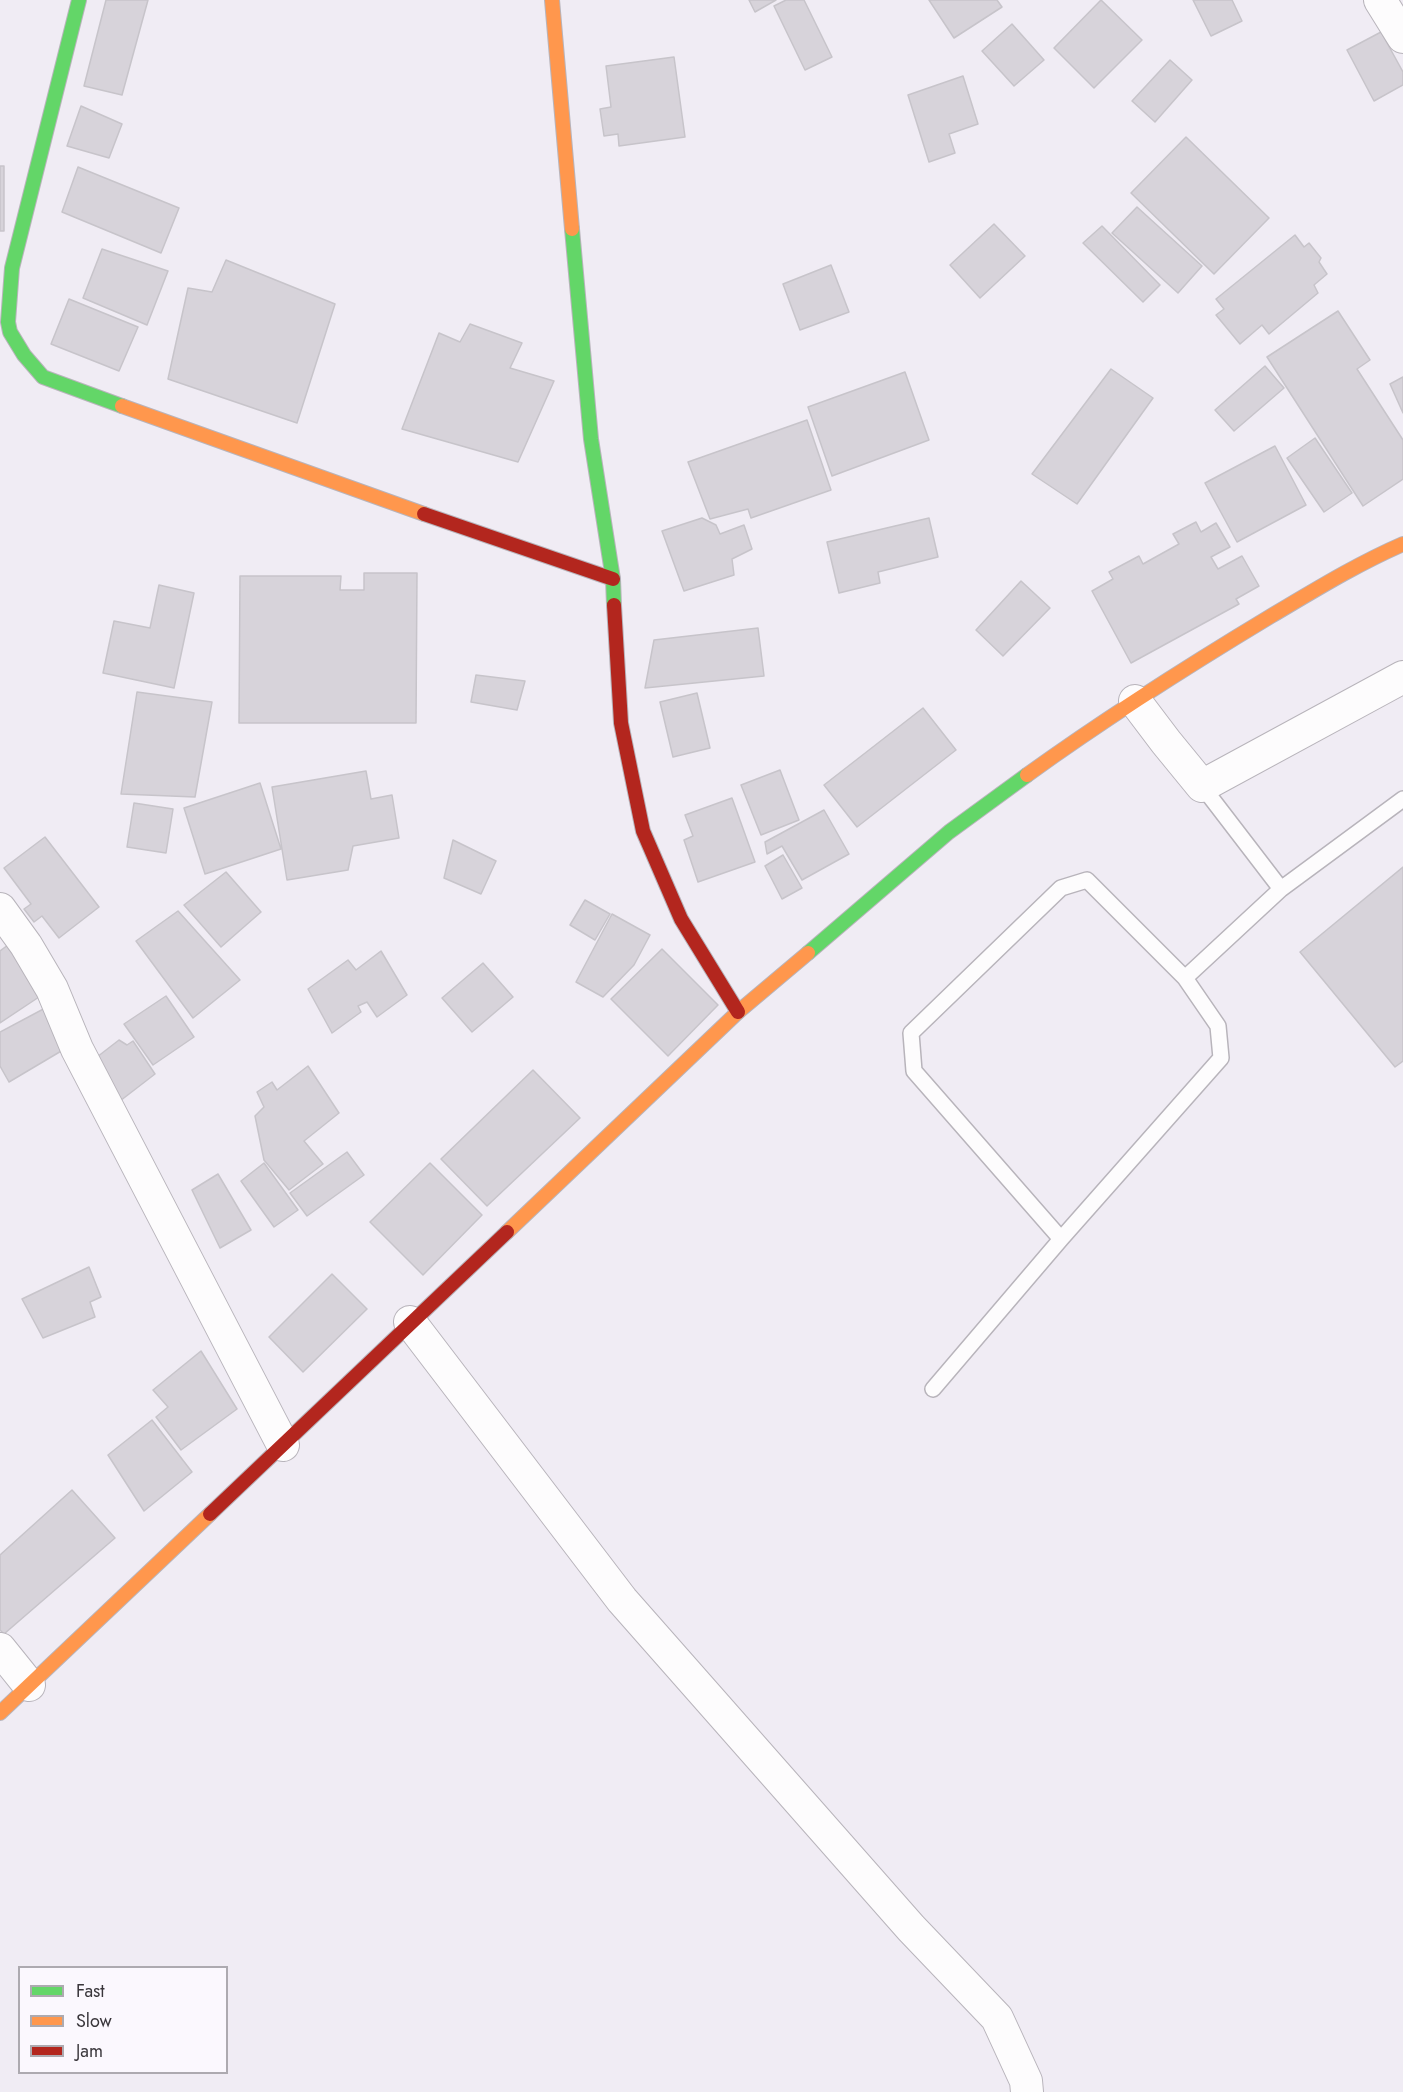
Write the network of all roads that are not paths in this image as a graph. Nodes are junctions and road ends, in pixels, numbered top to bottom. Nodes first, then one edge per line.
1 (79, 0) edge
2 (552, 0) edge
3 (1380, 0) edge
4 (1403, 37) edge
5 (1403, 544) edge
6 (613, 579) junction
7 (1403, 677) edge
8 (1135, 701) junction
9 (1202, 786) junction
10 (1403, 799) edge
11 (1281, 889) junction
12 (0, 909) edge
13 (1185, 978) junction
14 (738, 1012) junction
15 (1061, 1239) junction
16 (410, 1322) junction
17 (933, 1389) dead end
18 (283, 1445) junction
19 (0, 1649) edge
20 (29, 1684) junction
21 (0, 1713) edge
22 (1027, 2092) edge

1 - 6 street
2 - 6 street
3 - 4 street
5 - 8 street
6 - 14 street
7 - 9 street
8 - 9 street
8 - 14 street
9 - 11 lane
10 - 11 lane
11 - 13 lane
12 - 18 street
13 - 15 lane
13 - 15 lane
14 - 16 street
15 - 17 lane
16 - 18 street
16 - 22 street
18 - 20 street
19 - 20 street
20 - 21 street

